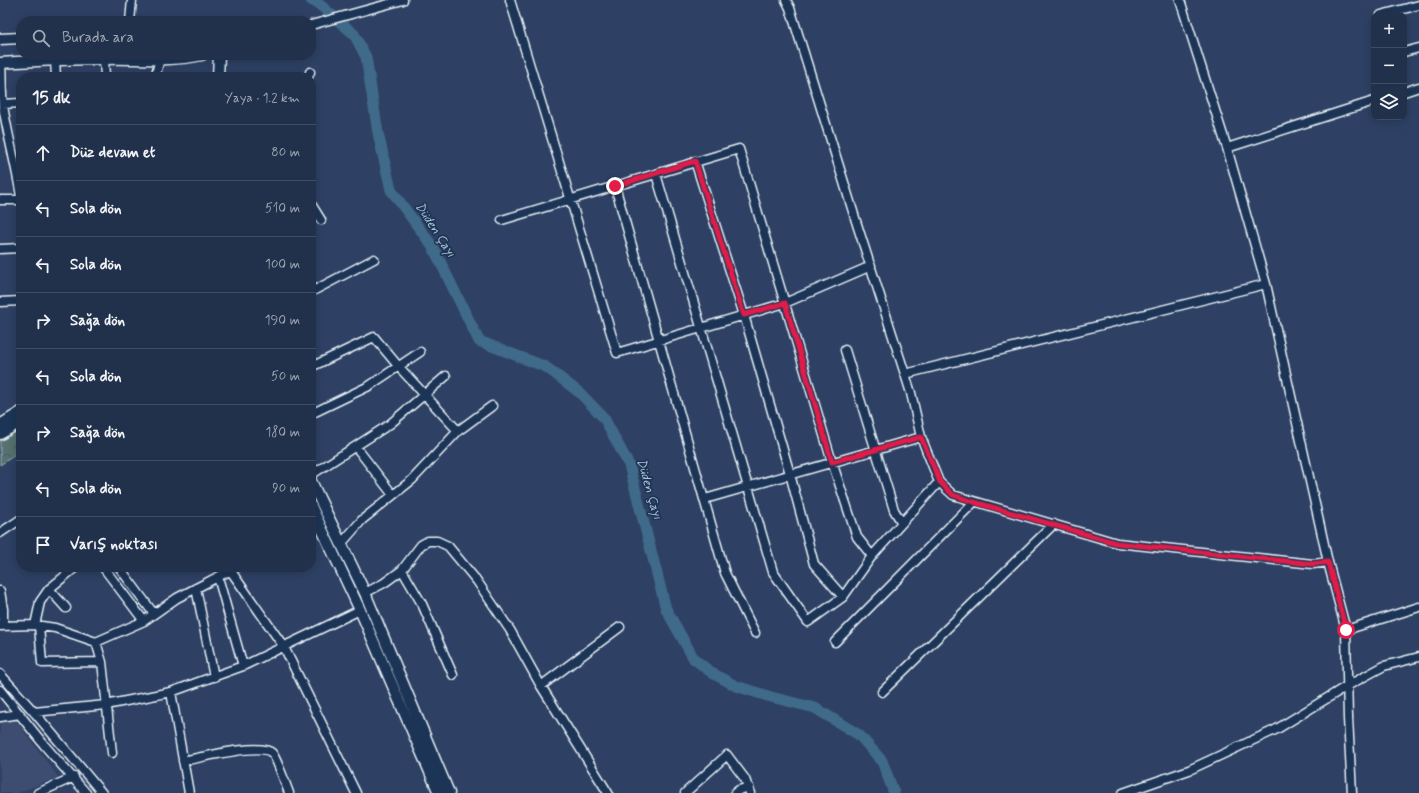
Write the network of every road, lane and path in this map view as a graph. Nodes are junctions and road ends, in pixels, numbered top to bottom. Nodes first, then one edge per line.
1 (132, 0) edge
2 (403, 0) edge
3 (510, 0) edge
4 (786, 0) edge
5 (1180, 0) edge
6 (1419, 5) edge
7 (1392, 12) edge
8 (130, 16) edge
9 (316, 24) edge
10 (16, 38) edge
11 (0, 39) edge
12 (1419, 48) edge
13 (1407, 51) edge
14 (55, 60) joint
15 (104, 60) edge
16 (160, 60) edge
17 (219, 60) edge
18 (1, 63) edge
19 (56, 72) edge
20 (104, 72) edge
21 (156, 72) edge
22 (218, 72) edge
23 (1419, 87) edge
24 (1407, 91) edge
25 (16, 103) edge
26 (1371, 103) edge
27 (3, 104) junction
28 (0, 137) edge
29 (9, 137) junction
30 (1227, 148) junction
31 (16, 158) edge
32 (695, 161) junction
33 (656, 174) junction
34 (615, 186) junction
35 (570, 199) junction
36 (0, 200) edge
37 (16, 200) edge
38 (316, 212) edge
39 (321, 220) dead end
40 (502, 220) dead end
41 (16, 248) edge
42 (0, 249) edge
43 (374, 259) dead end
44 (871, 266) junction
45 (1266, 284) junction
46 (316, 289) edge
47 (16, 301) edge
48 (0, 302) edge
49 (785, 303) junction
50 (744, 315) junction
51 (701, 328) junction
52 (659, 340) junction
53 (844, 350) dead end
54 (420, 352) dead end
55 (316, 365) edge
56 (399, 367) junction
57 (905, 374) junction
58 (446, 376) dead end
59 (424, 394) junction
60 (492, 406) dead end
61 (316, 412) edge
62 (16, 415) edge
63 (0, 425) edge
64 (16, 425) edge
65 (458, 431) junction
66 (0, 434) edge
67 (921, 437) junction
68 (356, 447) junction
69 (876, 450) junction
70 (832, 462) junction
71 (316, 472) edge
72 (790, 474) junction
73 (940, 482) junction
74 (748, 486) junction
75 (316, 492) edge
76 (393, 495) junction
77 (705, 499) junction
78 (974, 502) junction
79 (316, 517) edge
80 (16, 522) edge
81 (902, 522) junction
82 (1054, 524) junction
83 (320, 525) junction
84 (316, 527) edge
85 (0, 533) edge
86 (341, 544) junction
87 (872, 556) junction
88 (1328, 562) junction
89 (402, 570) junction
90 (70, 572) edge
91 (107, 572) edge
92 (123, 572) edge
93 (226, 572) edge
94 (235, 572) edge
95 (218, 577) junction
96 (196, 588) junction
97 (50, 589) junction
98 (0, 591) edge
99 (366, 593) junction
100 (843, 597) junction
101 (1419, 607) edge
102 (66, 608) dead end
103 (360, 610) junction
104 (154, 614) junction
105 (144, 621) junction
106 (1, 626) edge
107 (37, 626) junction
108 (620, 627) dead end
109 (1346, 630) junction
110 (755, 633) dead end
111 (96, 642) junction
112 (835, 642) dead end
113 (284, 647) junction
114 (1419, 657) edge
115 (102, 662) junction
116 (243, 666) junction
117 (0, 674) edge
118 (453, 675) dead end
119 (214, 677) junction
120 (541, 686) junction
121 (1347, 686) junction
122 (0, 690) edge
123 (171, 692) junction
124 (882, 692) dead end
125 (106, 705) junction
126 (34, 712) junction
127 (20, 714) junction
128 (0, 717) edge
129 (112, 753) dead end
130 (183, 761) junction
131 (74, 777) junction
132 (749, 790) edge
133 (38, 793) edge
134 (86, 793) edge
135 (102, 793) edge
136 (189, 793) edge
137 (289, 793) edge
138 (356, 793) edge
139 (439, 793) edge
140 (449, 793) edge
141 (608, 793) edge
142 (685, 793) edge
143 (736, 793) edge
144 (1123, 793) edge
145 (1352, 793) edge

1 - 8 street
2 - 9 street
3 - 35 street
4 - 44 street
5 - 30 street
6 - 7 street
10 - 11 main road
12 - 13 street
14 - 18 main road
14 - 19 street
15 - 20 street
16 - 21 street
17 - 22 main road
18 - 27 street
23 - 24 street
25 - 27 street
26 - 30 street
27 - 29 street
28 - 29 street
29 - 31 street
30 - 45 street
32 - 33 street
32 - 49 street
32 - 50 street
33 - 34 street
33 - 51 street
34 - 35 street
34 - 52 street
35 - 40 street
35 - 52 street
36 - 37 street
38 - 39 street
41 - 42 street
43 - 46 street
44 - 49 street
44 - 57 street
45 - 57 street
45 - 88 street
47 - 48 street
49 - 50 street
49 - 70 street
50 - 51 street
50 - 72 street
51 - 52 street
51 - 74 street
52 - 77 street
53 - 69 street
54 - 56 street
55 - 56 street
56 - 59 street
56 - 61 street
57 - 67 street
58 - 59 street
59 - 65 street
59 - 68 street
60 - 65 street
62 - 63 main road
64 - 66 main road
65 - 76 street
67 - 69 street
67 - 73 street
68 - 71 street
68 - 76 street
69 - 70 street
69 - 81 street
70 - 72 street
70 - 87 street
72 - 74 street
72 - 100 street
73 - 78 street
73 - 81 street
74 - 77 street
74 - 100 street
75 - 86 main road
76 - 86 street
77 - 110 street
78 - 82 street
78 - 112 street
79 - 83 main road
80 - 85 street
81 - 87 street
82 - 88 street
82 - 124 street
83 - 84 street
83 - 103 main road
86 - 99 main road
87 - 100 street
88 - 109 street
89 - 99 street
89 - 118 street
89 - 120 street
90 - 97 street
91 - 105 street
92 - 104 street
93 - 95 street
94 - 113 street
95 - 96 street
95 - 116 street
96 - 104 street
96 - 119 street
97 - 102 street
97 - 107 street
98 - 106 street
99 - 140 main road
101 - 109 street
103 - 113 street
103 - 139 main road
104 - 105 street
105 - 111 street
106 - 107 street
107 - 111 street
107 - 115 street
108 - 120 street
109 - 121 street
111 - 115 street
113 - 116 street
113 - 138 street
114 - 121 street
115 - 125 street
116 - 119 street
117 - 126 street
119 - 123 street
120 - 141 street
121 - 144 street
121 - 145 street
122 - 127 street
123 - 125 street
123 - 130 street
125 - 126 street
125 - 129 street
126 - 135 street
127 - 128 street
127 - 131 street
130 - 136 street
130 - 137 street
131 - 133 street
131 - 134 street
132 - 142 street
132 - 143 street

